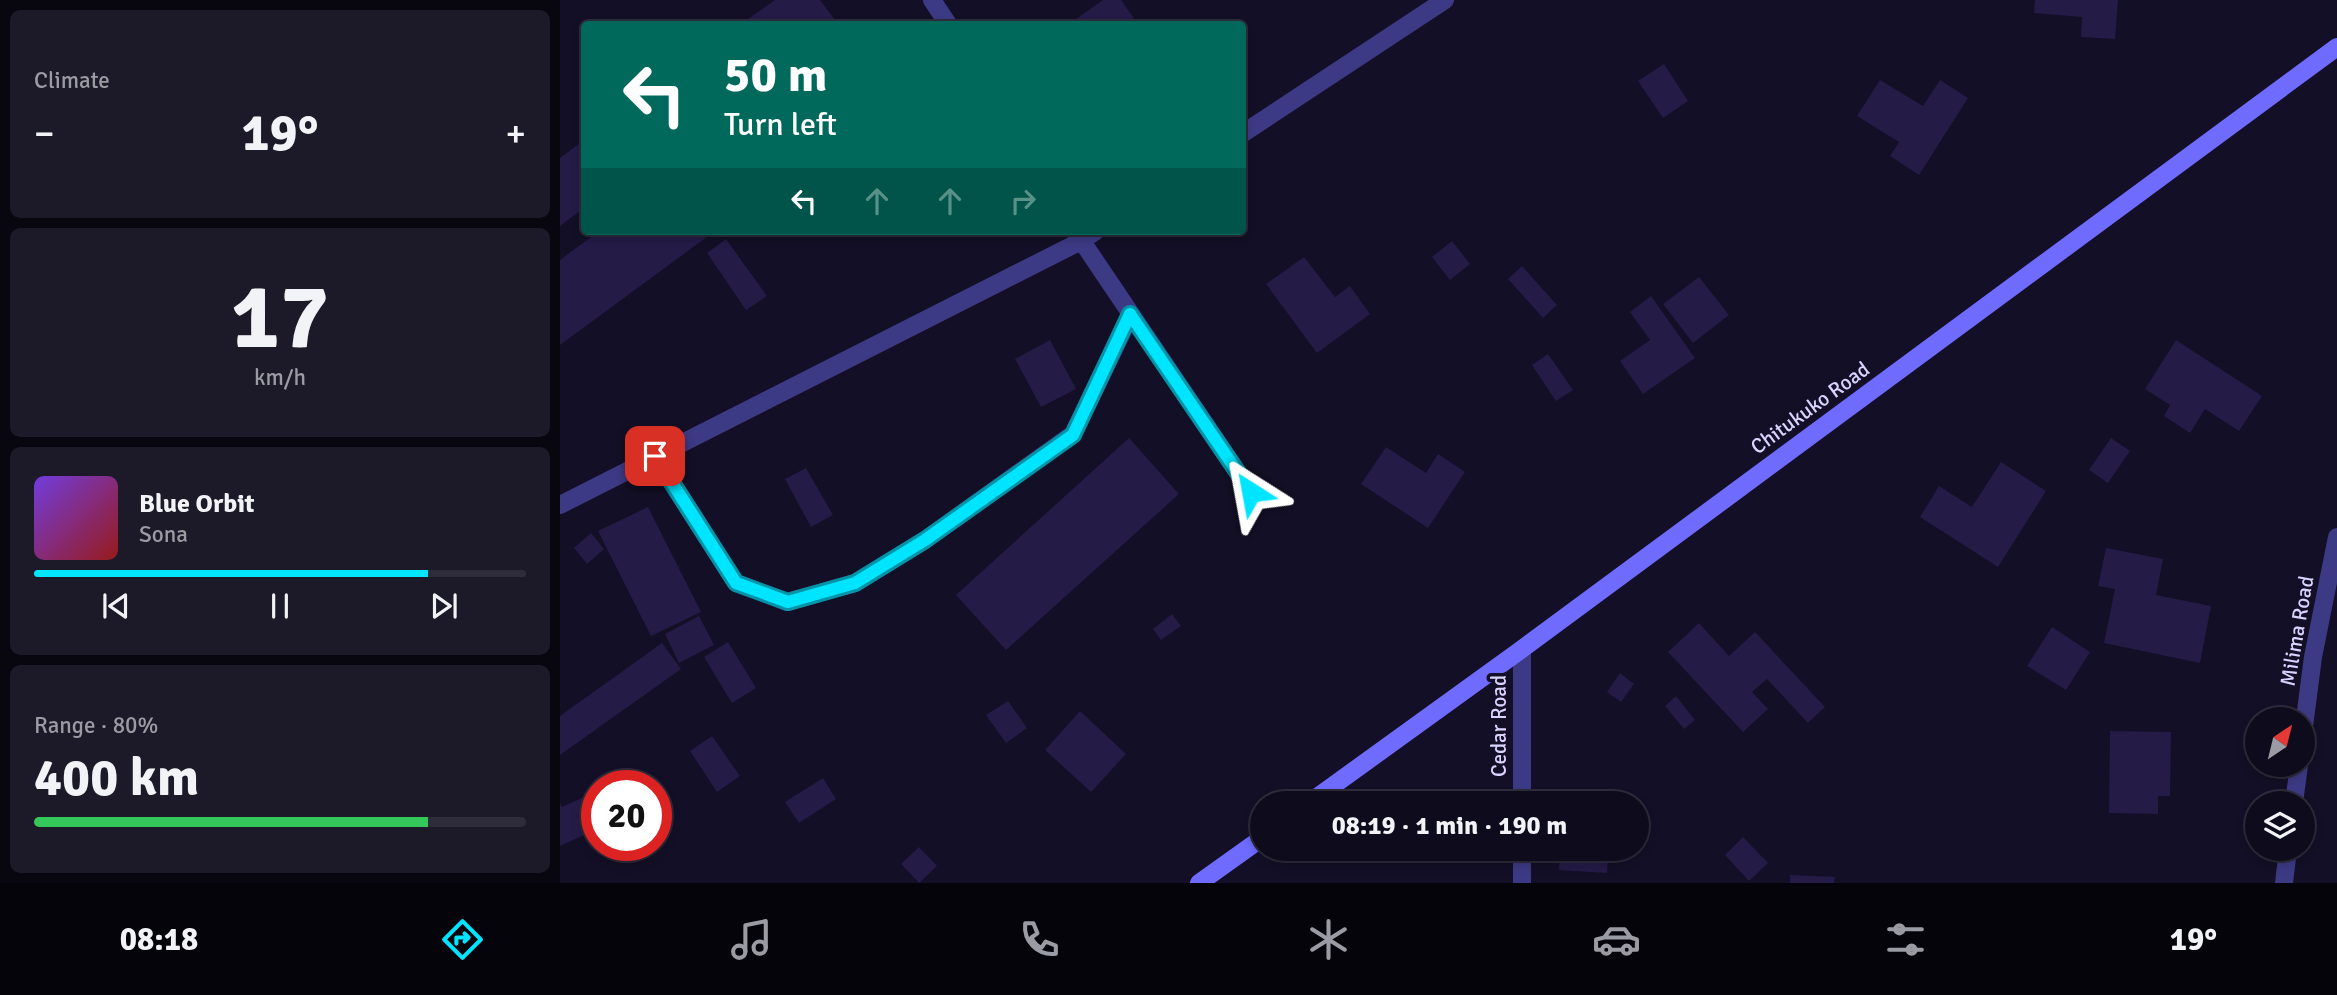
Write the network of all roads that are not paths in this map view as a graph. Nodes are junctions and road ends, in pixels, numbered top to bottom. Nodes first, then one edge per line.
1 (932, 0) edge
2 (1445, 0) edge
3 (946, 21) edge
4 (2337, 47) edge
5 (1246, 131) edge
6 (1082, 235) edge
7 (1085, 235) edge
8 (1130, 314) junction
9 (655, 456) junction
10 (1251, 492) dead end
11 (560, 505) edge
12 (2337, 537) edge
13 (1522, 649) junction
14 (2307, 707) edge
15 (1326, 791) edge
16 (1522, 791) edge
17 (1250, 847) edge
18 (1522, 861) edge
19 (2287, 861) edge
20 (1199, 883) edge
21 (1522, 883) edge
22 (2284, 883) edge

1 - 3 street
2 - 5 street
4 - 13 street, Chitukuko Road
6 - 9 street
7 - 8 street
8 - 9 street
8 - 10 street
9 - 11 street
12 - 14 street, Milima Road
13 - 15 street, Chitukuko Road
13 - 16 street, Cedar Road
17 - 20 street
18 - 21 street
19 - 22 street

